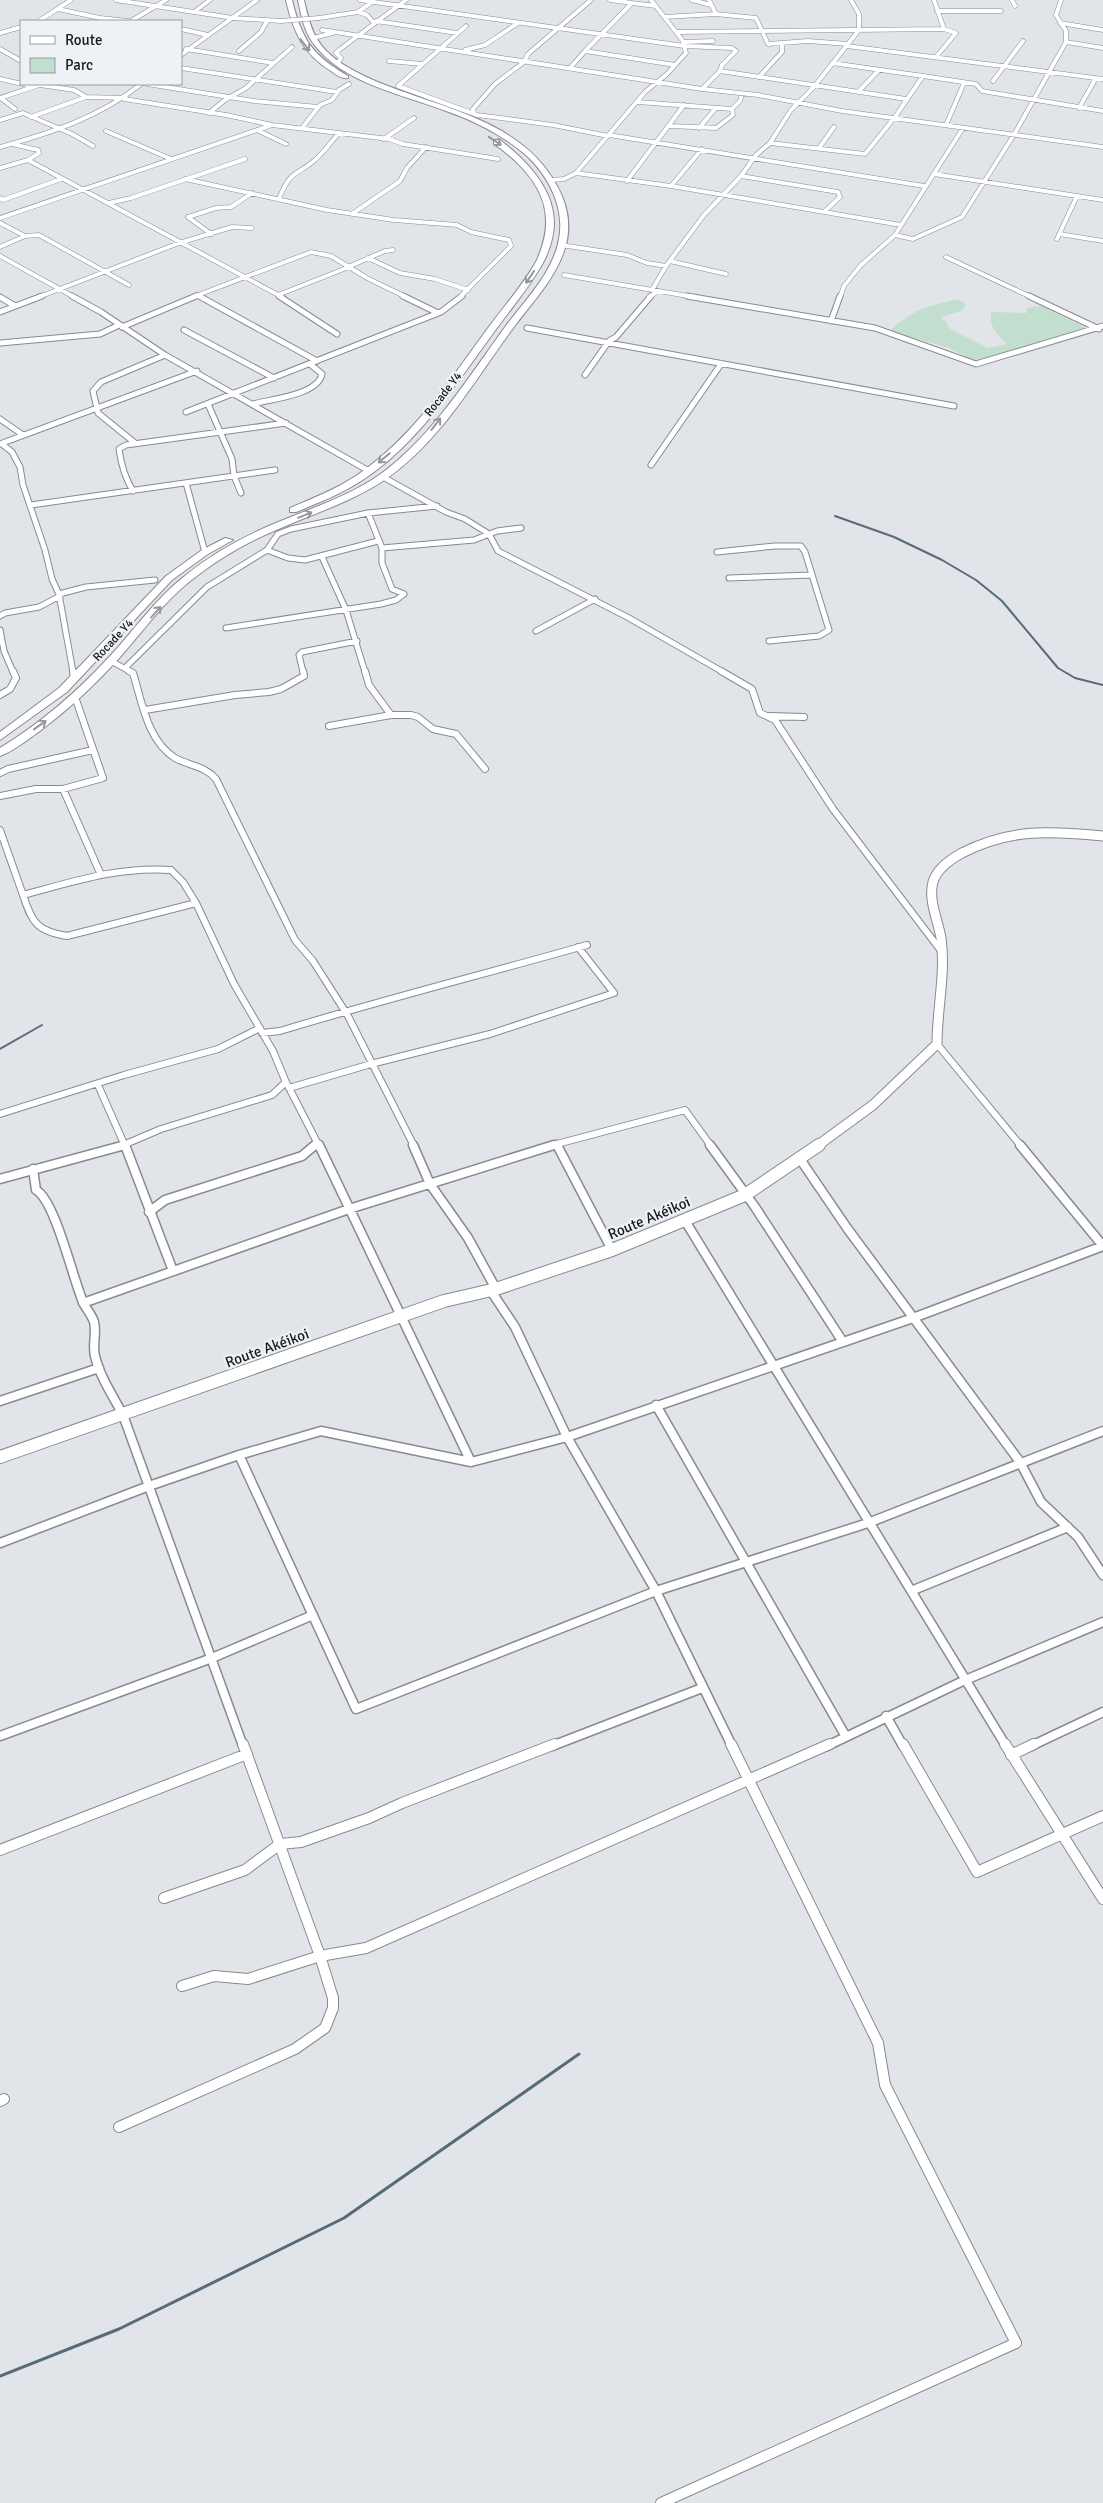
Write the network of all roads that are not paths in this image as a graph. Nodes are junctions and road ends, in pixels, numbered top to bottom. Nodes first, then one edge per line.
1 (72, 0) edge
2 (116, 0) edge
3 (166, 0) edge
4 (210, 0) edge
5 (257, 0) edge
6 (289, 0) edge
7 (301, 0) edge
8 (360, 0) edge
9 (406, 0) edge
10 (591, 0) edge
11 (610, 0) edge
12 (652, 0) edge
13 (692, 0) edge
14 (709, 0) edge
15 (851, 0) edge
16 (934, 0) edge
17 (1012, 0) edge
18 (1061, 0) edge
19 (372, 2) junction
20 (632, 3) junction
21 (711, 5) junction
22 (157, 6) junction
23 (399, 6) junction
24 (656, 6) junction
25 (1015, 6) dead end
26 (58, 9) junction
27 (1001, 10) dead end
28 (194, 12) junction
29 (358, 12) junction
30 (937, 12) junction
31 (716, 14) junction
32 (664, 17) junction
33 (233, 18) junction
34 (41, 20) edge
35 (120, 20) edge
36 (132, 20) edge
37 (267, 21) junction
38 (375, 22) junction
39 (518, 23) junction
40 (1060, 23) junction
41 (466, 26) dead end
42 (20, 27) edge
43 (558, 28) junction
44 (182, 29) edge
45 (322, 30) dead end
46 (859, 30) junction
47 (944, 30) junction
48 (1103, 30) edge
49 (761, 31) junction
50 (337, 32) junction
51 (676, 32) junction
52 (0, 33) edge
53 (457, 33) junction
54 (601, 34) junction
55 (208, 35) junction
56 (357, 36) junction
57 (313, 38) junction
58 (713, 41) dead end
59 (1023, 41) dead end
60 (1066, 42) junction
61 (684, 44) junction
62 (782, 44) junction
63 (848, 45) junction
64 (292, 47) dead end
65 (182, 48) edge
66 (438, 48) junction
67 (1103, 48) edge
68 (0, 49) edge
69 (188, 50) junction
70 (239, 51) dead end
71 (458, 51) junction
72 (585, 51) junction
73 (182, 54) edge
74 (936, 57) junction
75 (20, 60) edge
76 (389, 61) dead end
77 (524, 62) junction
78 (273, 63) junction
79 (338, 63) junction
80 (832, 63) junction
81 (422, 64) junction
82 (675, 65) junction
83 (1006, 66) junction
84 (182, 68) edge
85 (570, 68) junction
86 (879, 70) junction
87 (720, 71) junction
88 (1048, 71) junction
89 (923, 76) junction
90 (759, 77) junction
91 (1096, 78) junction
92 (0, 79) edge
93 (254, 79) junction
94 (1103, 79) edge
95 (994, 81) dead end
96 (20, 83) edge
97 (656, 83) junction
98 (964, 83) junction
99 (349, 84) dead end
100 (29, 85) edge
101 (38, 85) edge
102 (46, 85) edge
103 (140, 85) edge
104 (153, 85) edge
105 (815, 85) junction
106 (34, 86) junction
107 (702, 89) junction
108 (337, 92) junction
109 (858, 92) junction
110 (742, 94) junction
111 (86, 97) junction
112 (230, 97) junction
113 (0, 98) edge
114 (125, 99) junction
115 (906, 99) junction
116 (1033, 101) junction
117 (638, 102) junction
118 (800, 103) junction
119 (684, 105) junction
120 (318, 107) junction
121 (1080, 108) junction
122 (15, 109) dead end
123 (715, 109) junction
124 (732, 109) junction
125 (1103, 111) edge
126 (209, 112) junction
127 (474, 112) junction
128 (31, 117) junction
129 (895, 117) junction
130 (414, 118) dead end
131 (0, 120) edge
132 (272, 125) junction
133 (946, 125) junction
134 (670, 126) junction
135 (834, 127) dead end
136 (57, 128) junction
137 (302, 128) junction
138 (699, 128) junction
139 (963, 128) junction
140 (257, 130) junction
141 (106, 131) dead end
142 (339, 133) junction
143 (1015, 133) junction
144 (608, 135) junction
145 (384, 139) junction
146 (658, 142) junction
147 (770, 142) junction
148 (12, 144) junction
149 (286, 144) dead end
150 (93, 146) dead end
151 (0, 147) edge
152 (426, 147) junction
153 (1103, 147) edge
154 (818, 148) junction
155 (702, 149) junction
156 (754, 158) junction
157 (171, 159) junction
158 (245, 159) dead end
159 (498, 159) dead end
160 (28, 160) junction
161 (0, 168) edge
162 (576, 173) junction
163 (934, 174) junction
164 (741, 176) junction
165 (61, 179) junction
166 (185, 179) junction
167 (552, 180) junction
168 (626, 181) junction
169 (985, 182) junction
170 (671, 186) junction
171 (924, 186) junction
172 (81, 190) junction
173 (252, 193) junction
174 (723, 196) junction
175 (1077, 196) junction
176 (0, 198) edge
177 (279, 199) junction
178 (1103, 200) edge
179 (109, 203) junction
180 (825, 211) junction
181 (352, 214) junction
182 (0, 218) edge
183 (0, 223) edge
184 (901, 225) junction
185 (252, 228) dead end
186 (211, 234) junction
187 (895, 235) junction
188 (25, 236) junction
189 (1103, 241) edge
190 (179, 243) junction
191 (561, 245) junction
192 (0, 247) edge
193 (393, 250) dead end
194 (0, 256) edge
195 (946, 257) dead end
196 (368, 258) junction
197 (670, 261) junction
198 (666, 266) junction
199 (349, 267) junction
200 (104, 271) junction
201 (564, 274) dead end
202 (726, 274) dead end
203 (244, 278) junction
204 (129, 285) dead end
205 (60, 289) junction
206 (468, 290) junction
207 (655, 290) junction
208 (198, 295) junction
209 (278, 295) junction
210 (0, 297) edge
211 (15, 306) junction
212 (0, 312) edge
213 (438, 313) junction
214 (831, 321) junction
215 (121, 326) junction
216 (527, 328) dead end
217 (1101, 328) edge
218 (184, 330) dead end
219 (337, 334) dead end
220 (609, 341) junction
221 (0, 343) edge
222 (165, 355) junction
223 (317, 361) junction
224 (310, 364) junction
225 (720, 364) junction
226 (196, 371) junction
227 (585, 375) dead end
228 (274, 378) junction
229 (235, 393) junction
230 (208, 404) junction
231 (253, 404) junction
232 (954, 406) dead end
233 (96, 409) junction
234 (186, 412) dead end
235 (0, 419) edge
236 (286, 423) junction
237 (219, 432) junction
238 (23, 435) junction
239 (135, 443) junction
240 (1, 444) edge
241 (651, 465) dead end
242 (275, 470) dead end
243 (370, 471) junction
244 (234, 476) junction
245 (383, 477) junction
246 (186, 483) junction
247 (132, 491) junction
248 (241, 493) dead end
249 (31, 505) junction
250 (437, 506) junction
251 (368, 514) junction
252 (521, 528) dead end
253 (489, 534) junction
254 (378, 541) junction
255 (382, 548) junction
256 (267, 550) junction
257 (205, 552) junction
258 (717, 552) dead end
259 (322, 557) junction
260 (812, 575) junction
261 (729, 578) dead end
262 (155, 580) dead end
263 (59, 595) junction
264 (595, 600) junction
265 (346, 610) junction
266 (0, 616) edge
267 (226, 628) dead end
268 (0, 630) edge
269 (536, 630) dead end
270 (357, 641) junction
271 (769, 642) dead end
272 (111, 661) junction
273 (125, 668) junction
274 (74, 678) junction
275 (0, 695) edge
276 (75, 697) junction
277 (145, 710) junction
278 (391, 715) junction
279 (762, 716) junction
280 (804, 717) dead end
281 (329, 726) dead end
282 (0, 737) edge
283 (93, 750) junction
284 (0, 753) edge
285 (485, 769) dead end
286 (0, 773) edge
287 (63, 789) junction
288 (0, 796) edge
289 (0, 830) edge
290 (1103, 836) edge
291 (101, 875) junction
292 (23, 895) junction
293 (196, 903) junction
294 (586, 945) dead end
295 (578, 947) junction
296 (942, 952) junction
297 (344, 1012) junction
298 (261, 1030) junction
299 (937, 1044) junction
300 (371, 1064) junction
301 (98, 1085) junction
302 (288, 1085) junction
303 (0, 1114) edge
304 (317, 1143) junction
305 (557, 1144) junction
306 (125, 1146) junction
307 (800, 1159) junction
308 (33, 1170) junction
309 (0, 1179) edge
310 (430, 1184) junction
311 (745, 1195) junction
312 (349, 1209) junction
313 (149, 1212) junction
314 (684, 1219) junction
315 (1103, 1246) edge
316 (612, 1250) junction
317 (173, 1271) junction
318 (493, 1290) junction
319 (83, 1303) junction
320 (400, 1316) junction
321 (912, 1318) junction
322 (844, 1342) junction
323 (772, 1366) junction
324 (99, 1368) junction
325 (0, 1400) edge
326 (656, 1405) junction
327 (123, 1414) junction
328 (1103, 1431) edge
329 (567, 1437) junction
330 (239, 1455) junction
331 (0, 1457) edge
332 (471, 1462) junction
333 (1020, 1462) junction
334 (150, 1486) junction
335 (868, 1523) junction
336 (1068, 1527) junction
337 (0, 1543) edge
338 (745, 1561) junction
339 (1103, 1575) edge
340 (656, 1591) junction
341 (912, 1591) junction
342 (313, 1615) junction
343 (1103, 1622) edge
344 (212, 1658) junction
345 (963, 1681) junction
346 (702, 1688) junction
347 (1103, 1712) edge
348 (886, 1716) junction
349 (845, 1735) junction
350 (0, 1736) edge
351 (247, 1754) junction
352 (1011, 1756) junction
353 (749, 1781) junction
354 (1103, 1816) edge
355 (1062, 1836) junction
356 (280, 1844) junction
357 (0, 1850) edge
358 (164, 1898) dead end
359 (1103, 1899) edge
360 (320, 1956) junction
361 (182, 1986) dead end
362 (119, 2127) dead end
363 (661, 2503) edge

1 - 26 street
2 - 22 street
3 - 22 street
4 - 28 street
5 - 33 street
6 -> 243 highway, Rocade Y4
7 - 57 highway, Rocade Y4
8 - 19 street
9 - 23 street
10 - 43 street
11 - 20 street
12 - 24 street
13 - 21 street
14 - 21 street
15 - 46 street
16 - 30 street
17 - 25 street
18 - 40 street
19 - 23 street
19 - 29 street
20 - 24 street
20 - 54 street
21 - 31 street
22 - 28 street
22 - 36 street
23 - 38 street
23 - 39 street
24 - 32 street
26 - 34 street
26 - 35 street
27 - 30 street
28 - 33 street
29 - 37 street, bridge
29 - 38 street
30 - 47 street
31 - 32 street
31 - 49 street
32 - 51 street
33 - 37 street
33 - 55 street
37 - 70 street
38 - 53 street
38 - 56 street
39 - 43 street
39 - 71 street
40 - 48 street
40 - 60 street
41 - 53 street
42 - 52 street
43 - 54 street
43 - 77 street
44 - 55 street
45 - 50 street
46 - 47 street
46 - 49 street
46 - 63 street
47 - 74 street
49 - 51 street
49 - 62 street
50 - 56 street
50 - 57 street
51 - 61 street
53 - 66 street
54 - 61 street
54 - 72 street
55 - 69 street
56 - 66 street
56 - 79 street
57 - 79 highway, Rocade Y4
58 - 61 street
59 - 83 street
60 - 67 street
60 - 88 street
61 - 82 street
61 - 87 street
62 - 63 street
62 - 90 street
63 - 74 street
63 - 80 street
64 - 78 street
65 - 69 street
66 - 71 street
66 - 81 street
68 - 75 street
69 - 73 street
69 - 78 street
71 - 77 street
72 - 82 street
72 - 85 street
74 - 83 street
76 - 81 street
77 - 85 street
77 - 127 street
78 - 93 street
79 - 167 highway, Rocade Y4
80 - 86 street
80 - 105 street
81 - 127 street
82 - 97 street
83 - 88 street
83 - 95 street
84 - 93 street
85 - 97 street
86 - 89 street
86 - 109 street
87 - 90 street
87 - 107 street
88 - 91 street
88 - 116 street
89 - 98 street
89 - 115 street
90 - 105 street
91 - 94 street
91 - 121 street
92 - 96 street
93 - 108 street
93 - 112 street
97 - 107 street
97 - 117 street
98 - 116 street
98 - 133 street
99 - 108 street
100 - 106 street
101 - 106 street
102 - 111 street
103 - 114 street
104 - 112 street
105 - 109 street
105 - 118 street
106 - 113 street
107 - 110 street
108 - 120 street
109 - 115 street
110 - 118 street
110 - 124 street
111 - 114 street
111 - 128 street
112 - 120 street
112 - 126 street
113 - 122 street
114 - 126 street
114 - 136 street
115 - 129 street
116 - 121 street
116 - 143 street
117 - 119 street
117 - 144 street
118 - 129 street
118 - 147 street
119 - 123 street
119 - 134 street
120 - 137 street
121 - 125 street
123 - 124 street
123 - 138 street
124 - 138 street
126 - 132 street
127 - 144 street
128 - 131 street
128 - 136 street
129 - 133 street
129 - 154 street
130 - 145 street
132 - 137 street
132 - 140 street
133 - 139 street
134 - 138 street
134 - 146 street
135 - 154 street
136 - 148 street
136 - 150 street
137 - 142 street
139 - 143 street
139 - 163 street
140 - 149 street
140 - 157 street
141 - 157 street
142 - 145 street
142 - 177 street
143 - 153 street
143 - 169 street
144 - 146 street
144 - 162 street
145 - 152 street
146 - 155 street
146 - 168 street
147 - 154 street
147 - 156 street
148 - 151 street
148 - 160 street
152 - 159 street
152 - 181 street
155 - 156 street
155 - 170 street
156 - 164 street
156 - 171 street
157 - 172 street
158 - 166 street
160 - 161 street
160 - 165 street
162 - 167 street
162 - 168 street
163 - 169 street
163 - 171 street
164 - 174 street
164 - 180 street
165 - 172 street
165 - 176 street
166 - 173 street
166 - 179 street
167 - 191 highway, Rocade Y4
168 - 170 street
169 - 175 street
169 - 187 street
170 - 174 street
171 - 184 street
172 - 179 street
172 - 182 street
173 - 177 street
173 - 186 street
174 - 180 street
174 - 197 street
175 - 178 street
175 - 189 street
177 - 181 street
179 - 190 street
180 - 184 street
181 - 206 street
183 - 188 street
184 - 187 street
185 - 186 street
186 - 190 street
187 - 214 street
188 - 192 street
188 - 200 street
190 - 200 street
190 - 203 street
191 - 198 street
245 -> 191 highway, Rocade Y4
193 - 196 street
194 - 205 street
195 - 217 street
196 - 199 street
196 - 206 street
197 - 198 street
197 - 202 street
198 - 207 street
199 - 203 street
199 - 209 street
199 - 213 street
200 - 204 street
200 - 205 street
201 - 207 street
203 - 208 street
203 - 209 street
205 - 211 street
205 - 215 street
206 - 213 street
207 - 214 street
207 - 220 street
208 - 215 street
208 - 223 street
209 - 219 street
210 - 211 street
211 - 212 street
213 - 223 street
214 - 217 street
215 - 221 street
215 - 222 street
216 - 220 street
218 - 228 street
220 - 225 street
220 - 227 street
222 - 226 street
222 - 233 street
223 - 224 street
224 - 228 street
224 - 231 street
225 - 232 street
225 - 241 street
226 - 229 street
226 - 233 street
228 - 229 street
229 - 230 street
229 - 231 street
230 - 234 street
230 - 237 street
231 - 236 street
233 - 238 street
233 - 239 street
235 - 238 street
236 - 237 street
236 - 243 street
237 - 239 street
237 - 244 street
238 - 240 street
239 - 247 street
240 - 249 street
242 - 244 street
243 - 257 highway, Rocade Y4
244 - 246 street
244 - 248 street
245 - 250 street
272 -> 245 highway, Rocade Y4
246 - 247 street
246 - 257 street
247 - 249 street
249 - 263 street
250 - 251 street
250 - 253 street
251 - 254 street
251 - 256 street
252 - 253 street
253 - 255 street
253 - 264 street
254 - 255 street
254 - 259 street
255 - 265 street
256 - 259 street
256 - 273 street
257 - 274 highway, Rocade Y4
258 - 260 street
259 - 265 street
260 - 261 street
260 - 271 street
262 - 263 street
263 - 266 street
263 - 274 street
264 - 269 street
264 - 279 street
265 - 267 street
265 - 270 street
268 - 275 street
270 - 277 street
270 - 278 street
272 - 273 street
272 - 276 highway, Rocade Y4
273 - 277 street
274 - 282 highway, Rocade Y4
276 - 283 street
284 -> 276 highway, Rocade Y4
277 - 297 street
278 - 281 street
278 - 285 street
279 - 280 street
279 - 296 street
283 - 286 street
283 - 287 street
287 - 288 street
287 - 291 street
289 - 292 street
290 - 296 street
291 - 292 street
291 - 293 street
292 - 293 street
293 - 298 street
294 - 295 street
295 - 297 street
295 - 300 street
296 - 299 street
297 - 298 street
297 - 300 street
298 - 301 street
298 - 302 street
299 - 307 street, Route Akéikoi
299 - 315 street
300 - 302 street
300 - 310 street
301 - 303 street
301 - 306 street
302 - 304 street
302 - 306 street
304 - 312 street
304 - 313 street
305 - 310 street
305 - 311 street
305 - 316 street
306 - 308 street
306 - 313 street
307 - 311 street, Route Akéikoi
307 - 321 street
308 - 309 street
308 - 319 street
310 - 312 street
310 - 318 street
311 - 314 street, Route Akéikoi
311 - 322 street
312 - 317 street
312 - 320 street
313 - 317 street
314 - 316 street, Route Akéikoi
314 - 323 street
315 - 321 street
316 - 318 street, Route Akéikoi
317 - 319 street
318 - 320 street, Route Akéikoi
318 - 329 street
319 - 324 street
320 - 327 street, Route Akéikoi
320 - 332 street
321 - 322 street
321 - 333 street
322 - 323 street
323 - 326 street
323 - 335 street
324 - 325 street
324 - 327 street
326 - 329 street
326 - 338 street
327 - 331 street, Route Akéikoi
327 - 334 street
328 - 333 street
329 - 332 street
329 - 340 street
330 - 332 street
330 - 334 street
330 - 342 street
333 - 335 street
333 - 336 street
334 - 337 street
334 - 344 street
335 - 338 street
335 - 341 street
336 - 339 street
336 - 341 street
338 - 340 street
338 - 349 street
340 - 342 street
340 - 346 street
341 - 345 street
342 - 344 street
343 - 345 street
344 - 350 street
344 - 351 street
345 - 348 street
345 - 352 street
346 - 353 street
346 - 356 street
347 - 352 street
348 - 349 street
348 - 355 street
349 - 353 street
351 - 356 street
351 - 357 street
352 - 355 street
353 - 360 street
353 - 363 street
354 - 355 street
355 - 359 street
356 - 358 street
356 - 360 street
360 - 361 street
360 - 362 street

